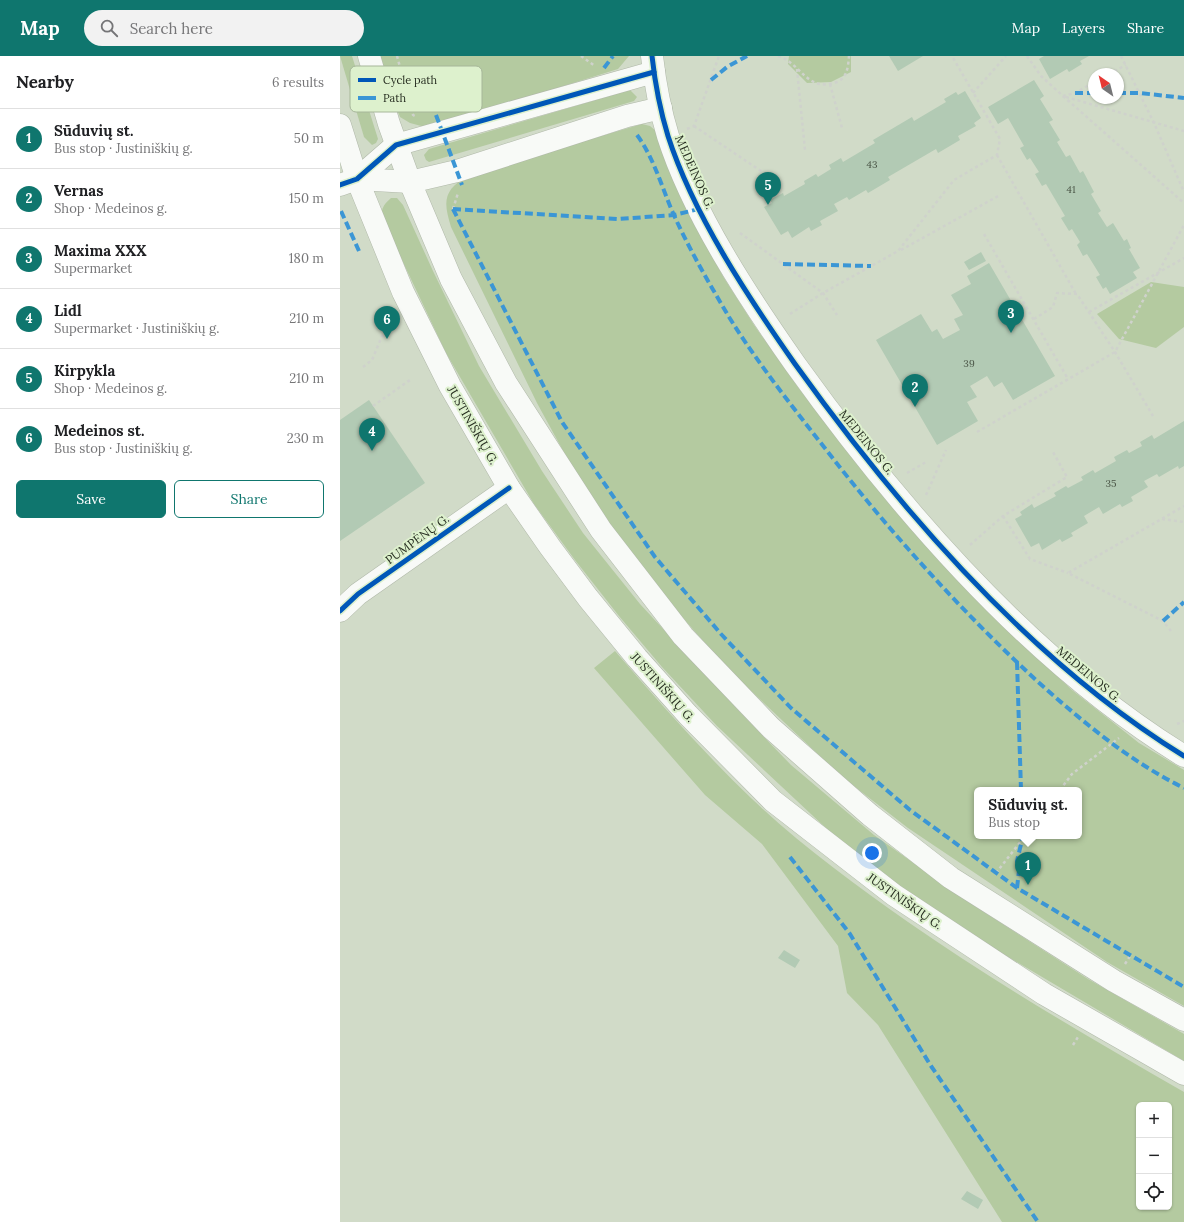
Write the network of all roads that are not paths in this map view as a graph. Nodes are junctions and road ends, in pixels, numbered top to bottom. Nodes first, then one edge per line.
1 (369, 56) edge
2 (653, 64) edge
3 (372, 66) edge
4 (661, 108) junction
5 (386, 112) edge
6 (340, 126) edge
7 (396, 145) junction
8 (348, 182) edge
9 (410, 182) junction
10 (509, 488) junction
11 (340, 611) edge
12 (1184, 756) edge
13 (1184, 1020) edge
14 (1184, 1074) edge

1 - 3 main road
2 - 4 main road, MEDEINOS G.
2 - 7 main road
4 - 9 main road
4 - 12 main road, MEDEINOS G.
5 - 7 main road
6 - 8 main road, JUSTINIŠKIŲ G.
7 - 8 main road
7 - 9 main road
8 - 9 main road
8 - 10 main road, JUSTINIŠKIŲ G.
9 - 13 main road
10 - 11 main road, PUMPĖNŲ G.
10 - 14 main road, JUSTINIŠKIŲ G.

